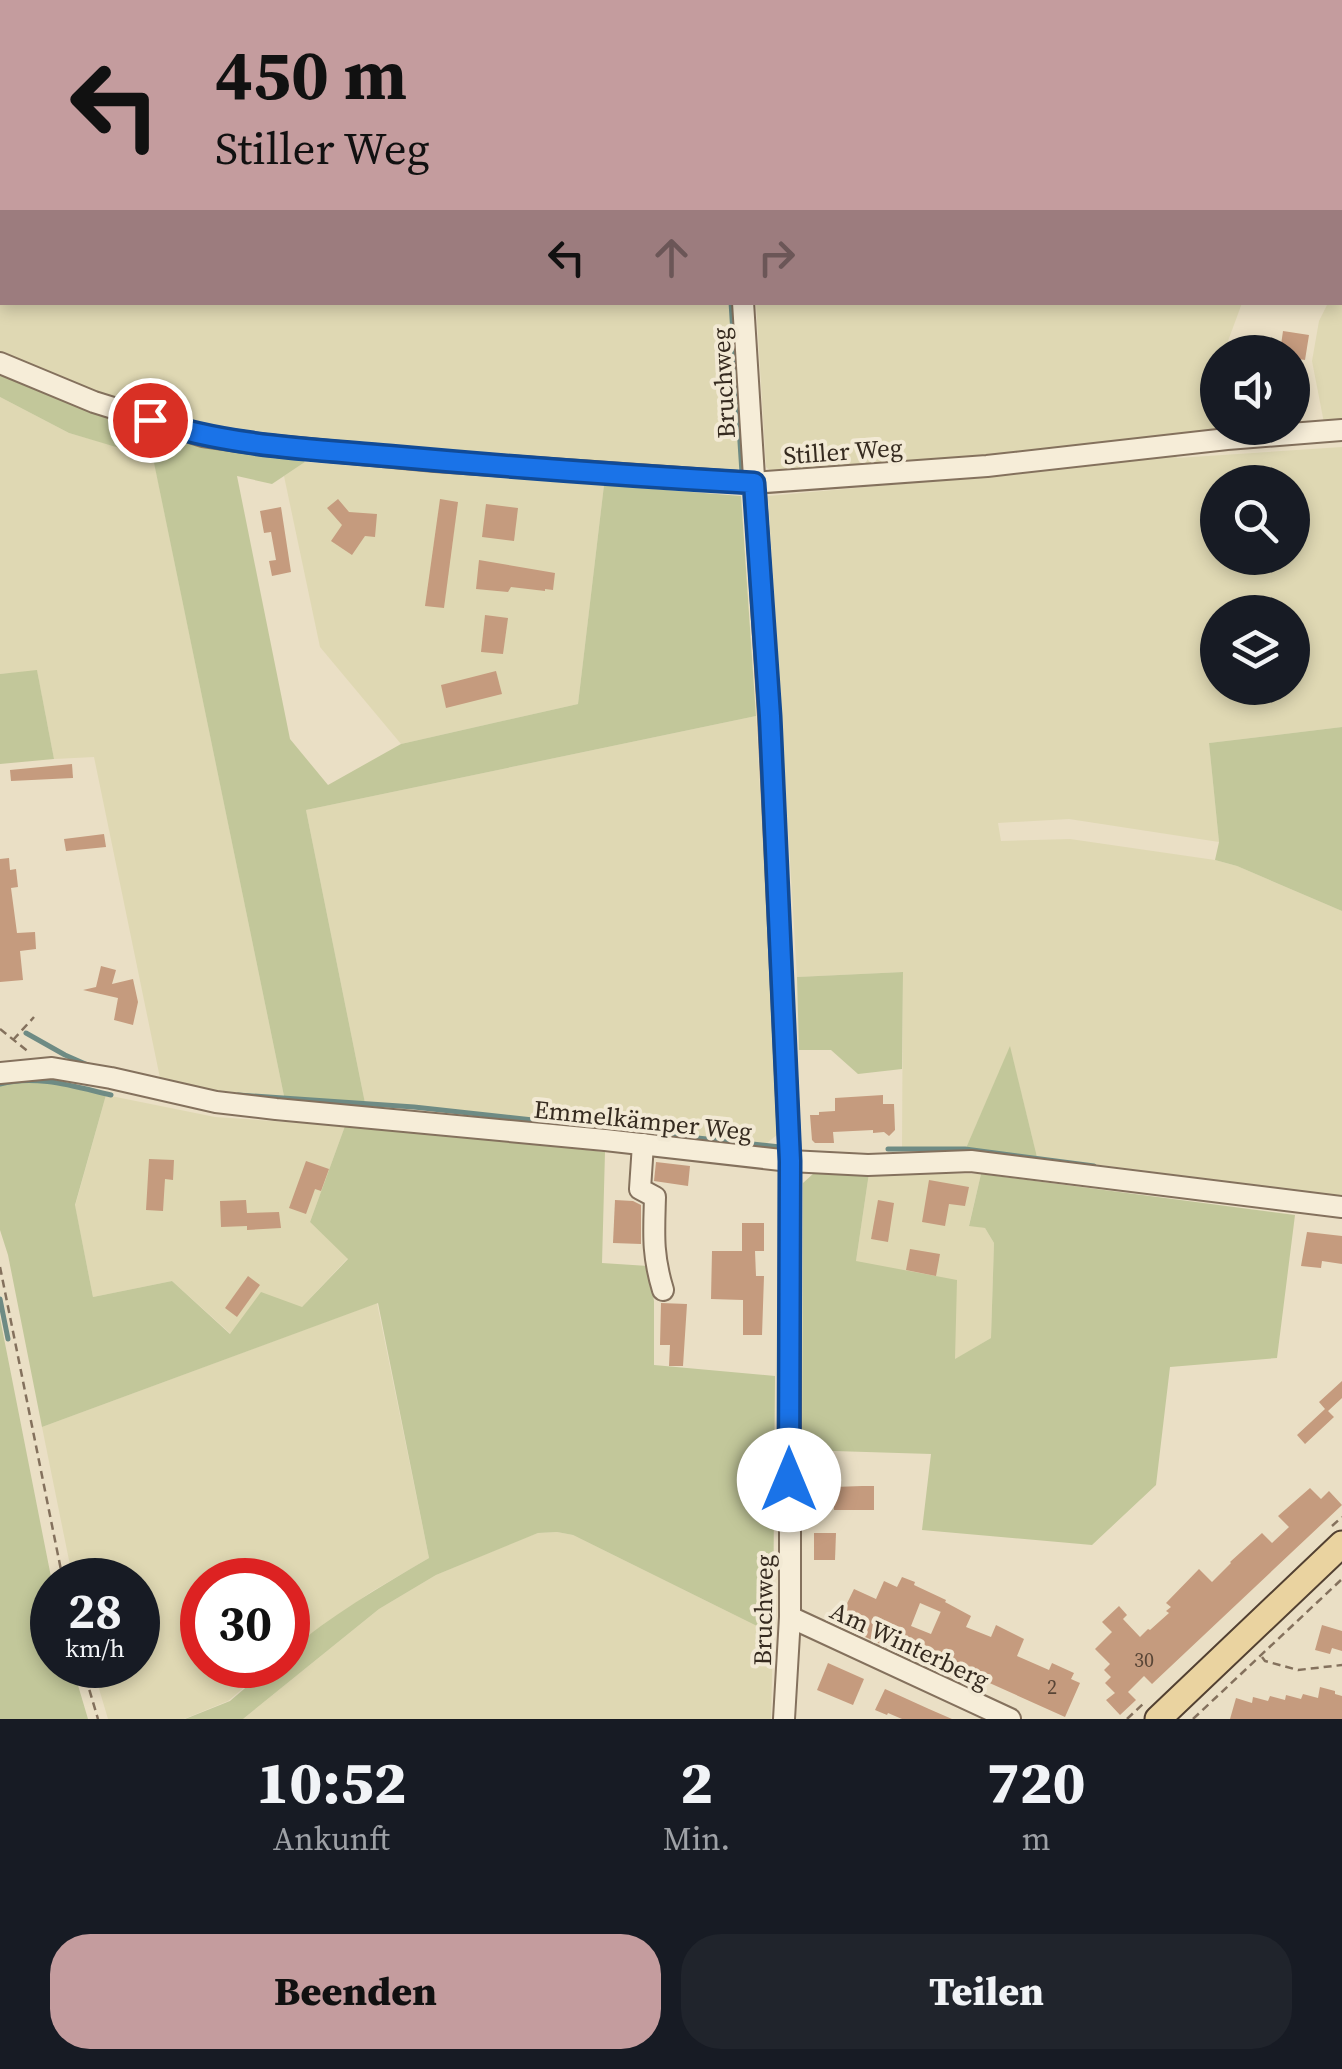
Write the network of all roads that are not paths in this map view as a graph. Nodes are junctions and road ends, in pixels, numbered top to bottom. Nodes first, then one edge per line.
1 (743, 305) edge
2 (0, 363) edge
3 (1342, 430) edge
4 (754, 483) junction
5 (0, 1073) edge
6 (642, 1144) junction
7 (790, 1161) junction
8 (1342, 1208) edge
9 (663, 1290) dead end
10 (1342, 1544) edge
11 (790, 1617) junction
12 (784, 1719) edge
13 (1010, 1719) edge
14 (1158, 1719) edge

1 - 4 street, Bruchweg
2 - 4 street, Stiller Weg
3 - 4 street, Stiller Weg
4 - 7 street, Bruchweg
5 - 6 street, Emmelkämper Weg
6 - 7 street, Emmelkämper Weg
6 - 9 street
7 - 8 street, Emmelkämper Weg
7 - 11 street, Bruchweg
10 - 14 main road
11 - 12 street, Bruchweg
11 - 13 street, Am Winterberg

